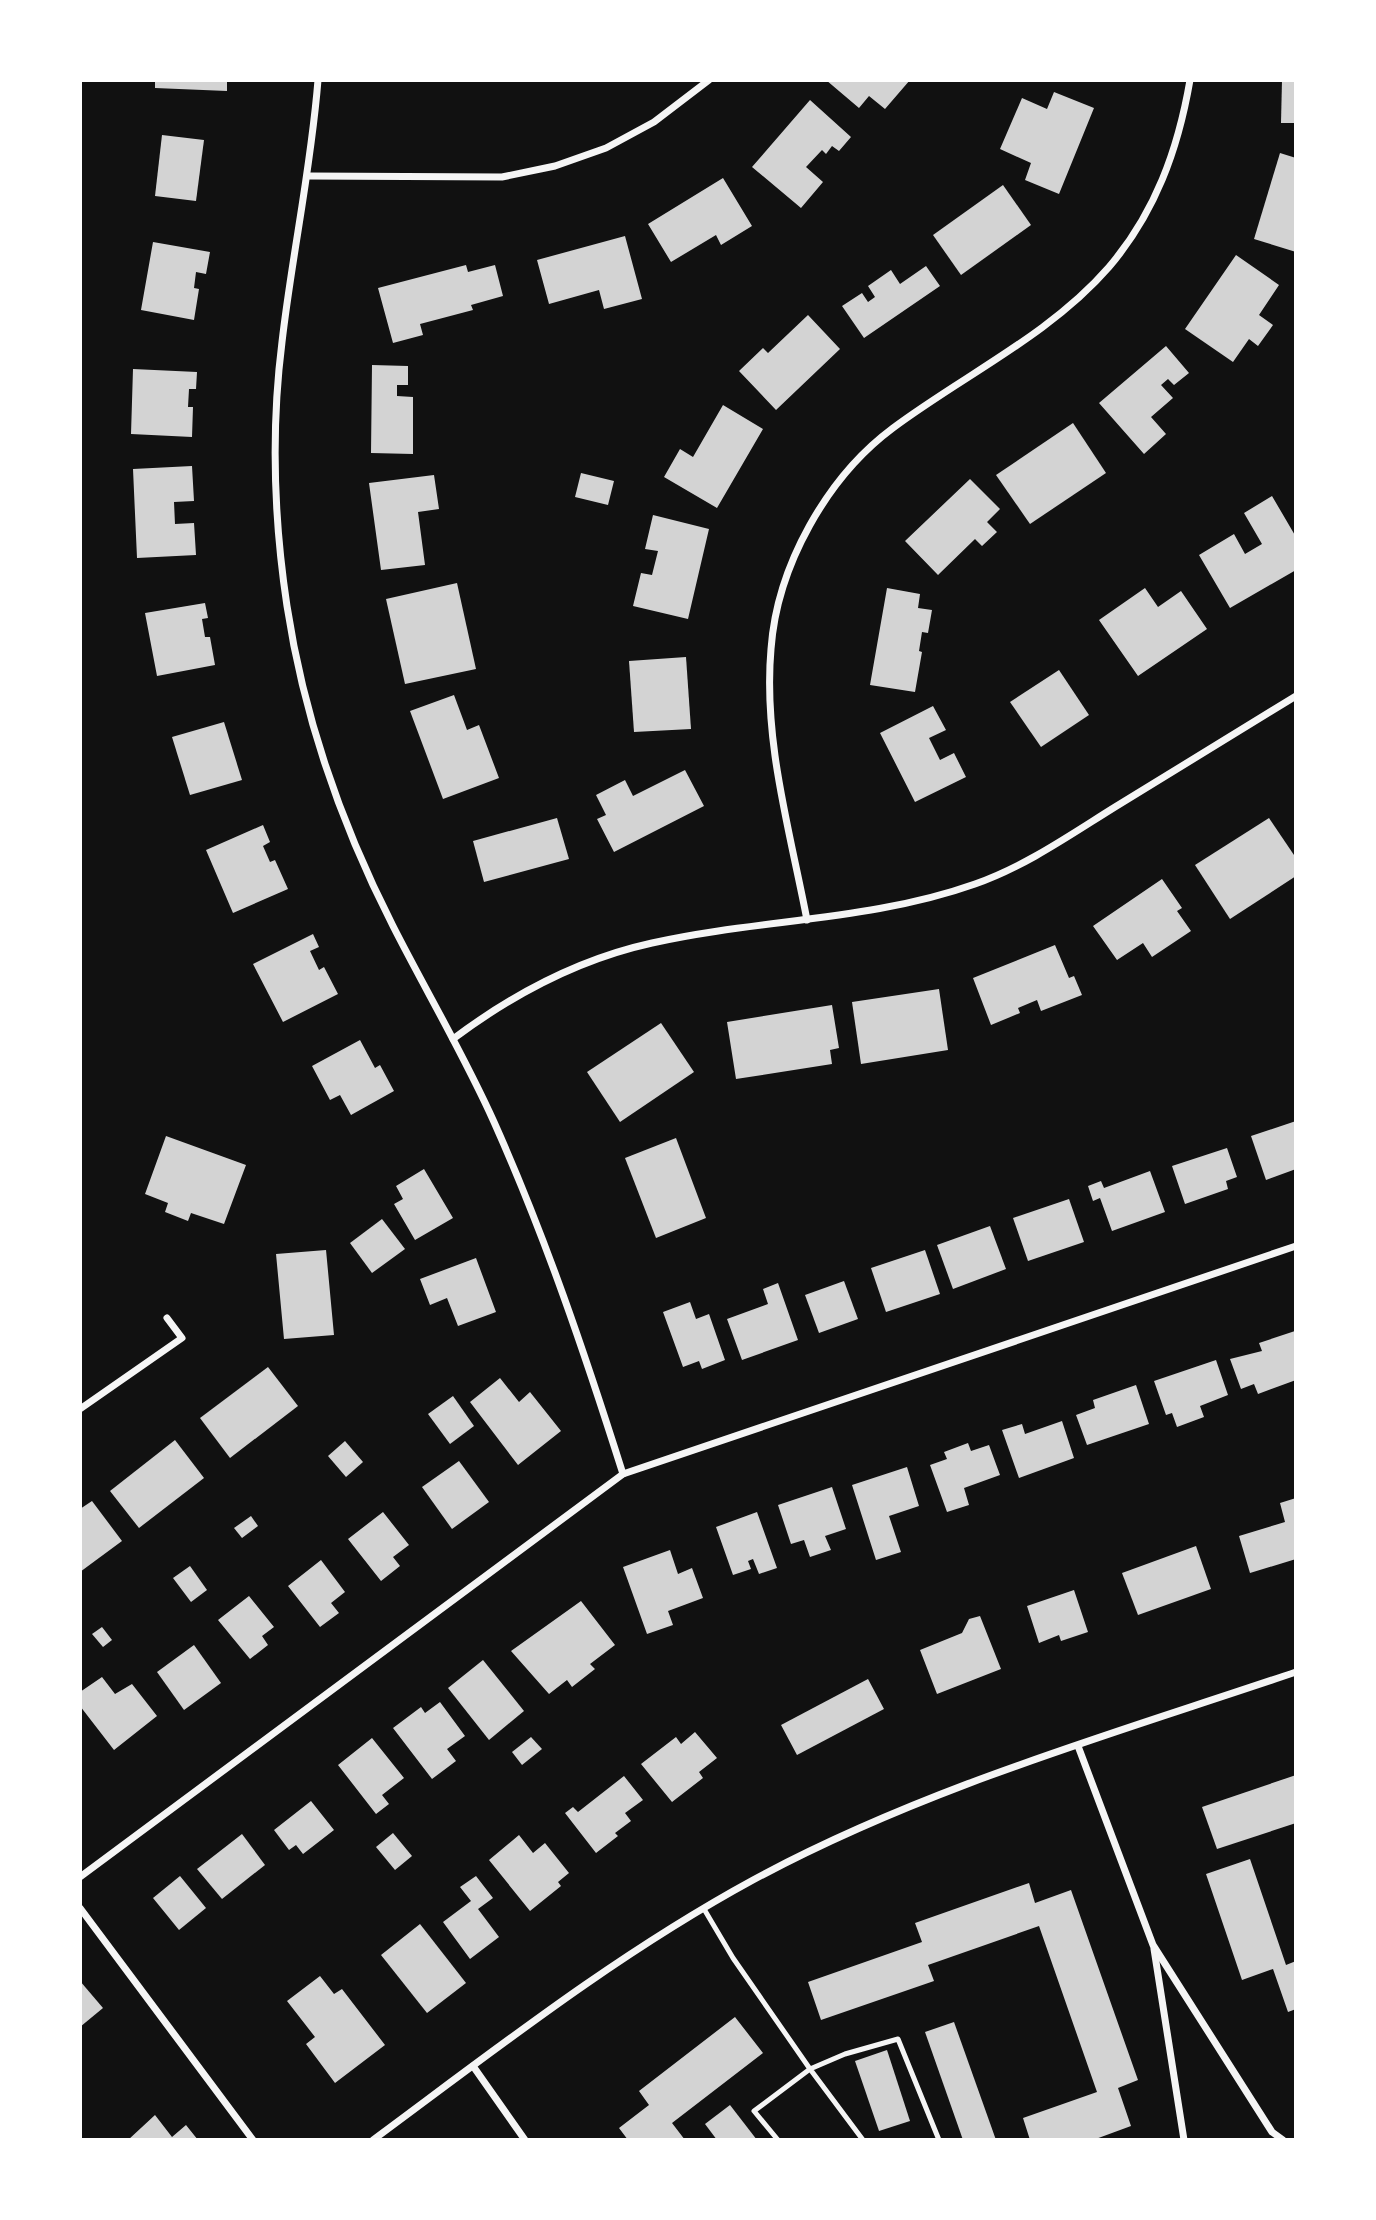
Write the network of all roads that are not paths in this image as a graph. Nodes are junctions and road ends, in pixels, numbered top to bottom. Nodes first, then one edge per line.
1 (318, 80) edge
2 (709, 80) edge
3 (1190, 80) edge
4 (309, 176) junction
5 (1296, 696) edge
6 (807, 920) junction
7 (453, 1039) junction
8 (1296, 1246) edge
9 (167, 1318) dead end
10 (80, 1409) edge
11 (623, 1474) junction
12 (1296, 1672) edge
13 (1078, 1746) junction
14 (80, 1877) edge
15 (80, 1908) edge
16 (704, 1909) junction
17 (1153, 1945) junction
18 (473, 2066) junction
19 (810, 2069) junction
20 (253, 2140) edge
21 (373, 2140) edge
22 (525, 2140) edge
23 (778, 2140) edge
24 (863, 2140) edge
25 (939, 2140) edge
26 (1184, 2140) edge
27 (1283, 2140) edge

1 - 4 street
2 - 4 street
3 - 6 street
4 - 7 street
5 - 6 street
6 - 7 street
7 - 11 street
8 - 11 street
9 - 10 street
11 - 14 street
12 - 13 street
13 - 16 street
13 - 17 street
15 - 20 street
16 - 18 street
16 - 19 lane
17 - 26 street
17 - 27 street
18 - 21 street
18 - 22 street
19 - 23 lane
19 - 24 lane
19 - 25 lane

